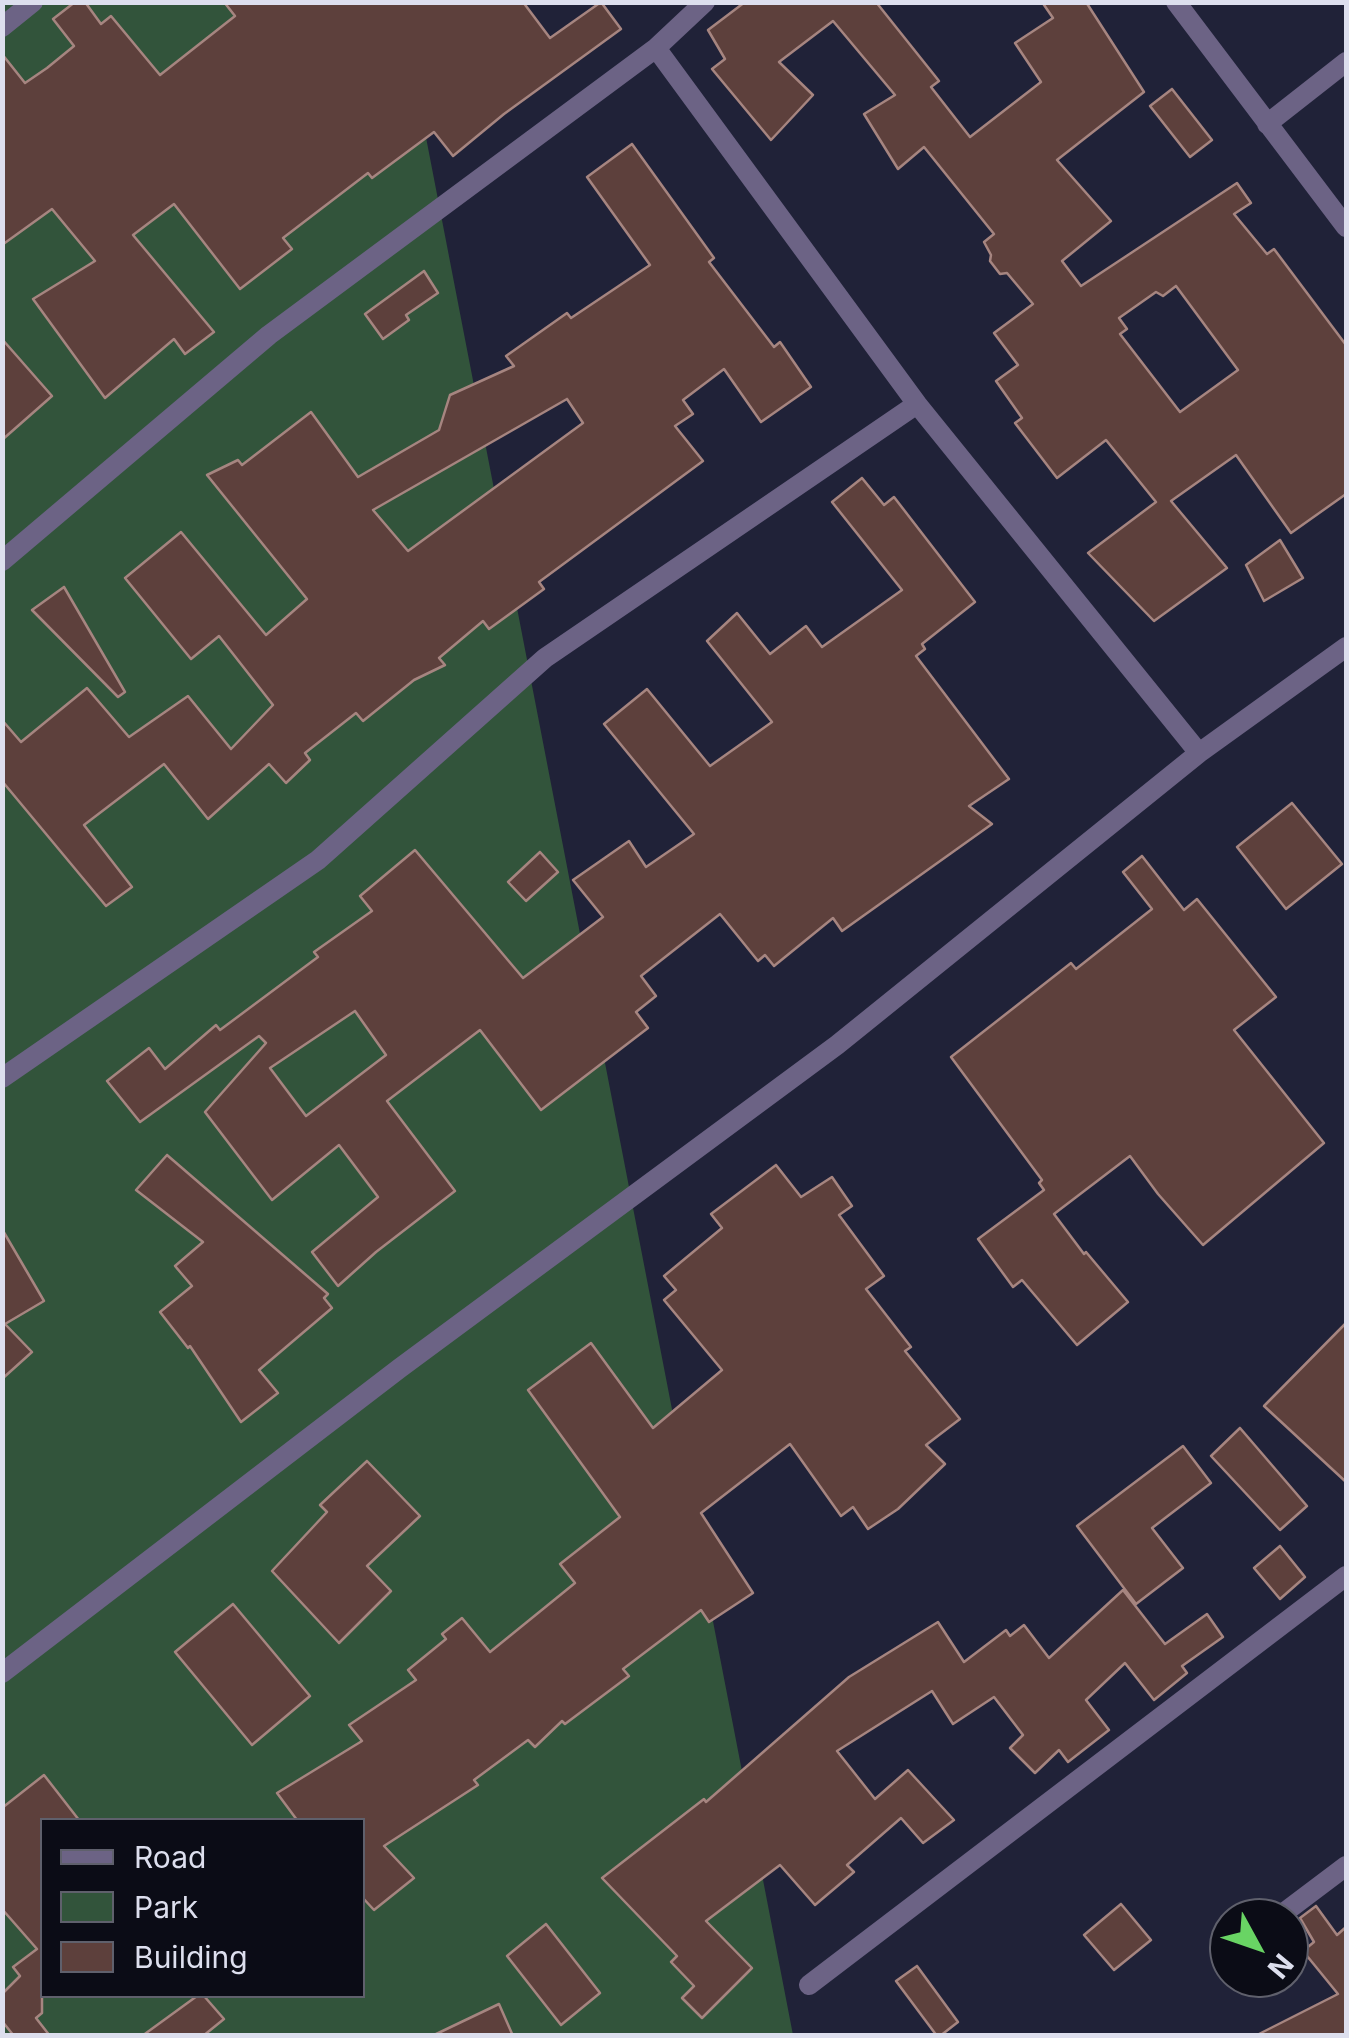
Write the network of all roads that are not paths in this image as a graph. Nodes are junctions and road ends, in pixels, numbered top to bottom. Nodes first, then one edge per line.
1 (33, 2) edge
2 (705, 2) edge
3 (1176, 2) edge
4 (2, 27) edge
5 (656, 48) junction
6 (1346, 62) edge
7 (1267, 124) junction
8 (1346, 227) edge
9 (917, 404) junction
10 (2, 561) edge
11 (1346, 647) edge
12 (1198, 754) junction
13 (2, 1078) edge
14 (1346, 1576) edge
15 (2, 1673) edge
16 (1346, 1866) edge
17 (1304, 1898) edge
18 (809, 1985) dead end

1 - 4 street
2 - 5 street
3 - 7 street
5 - 9 street
5 - 10 street
6 - 7 street
7 - 8 street
9 - 12 street
9 - 13 street
11 - 12 street
12 - 15 street
14 - 18 street
16 - 17 street

